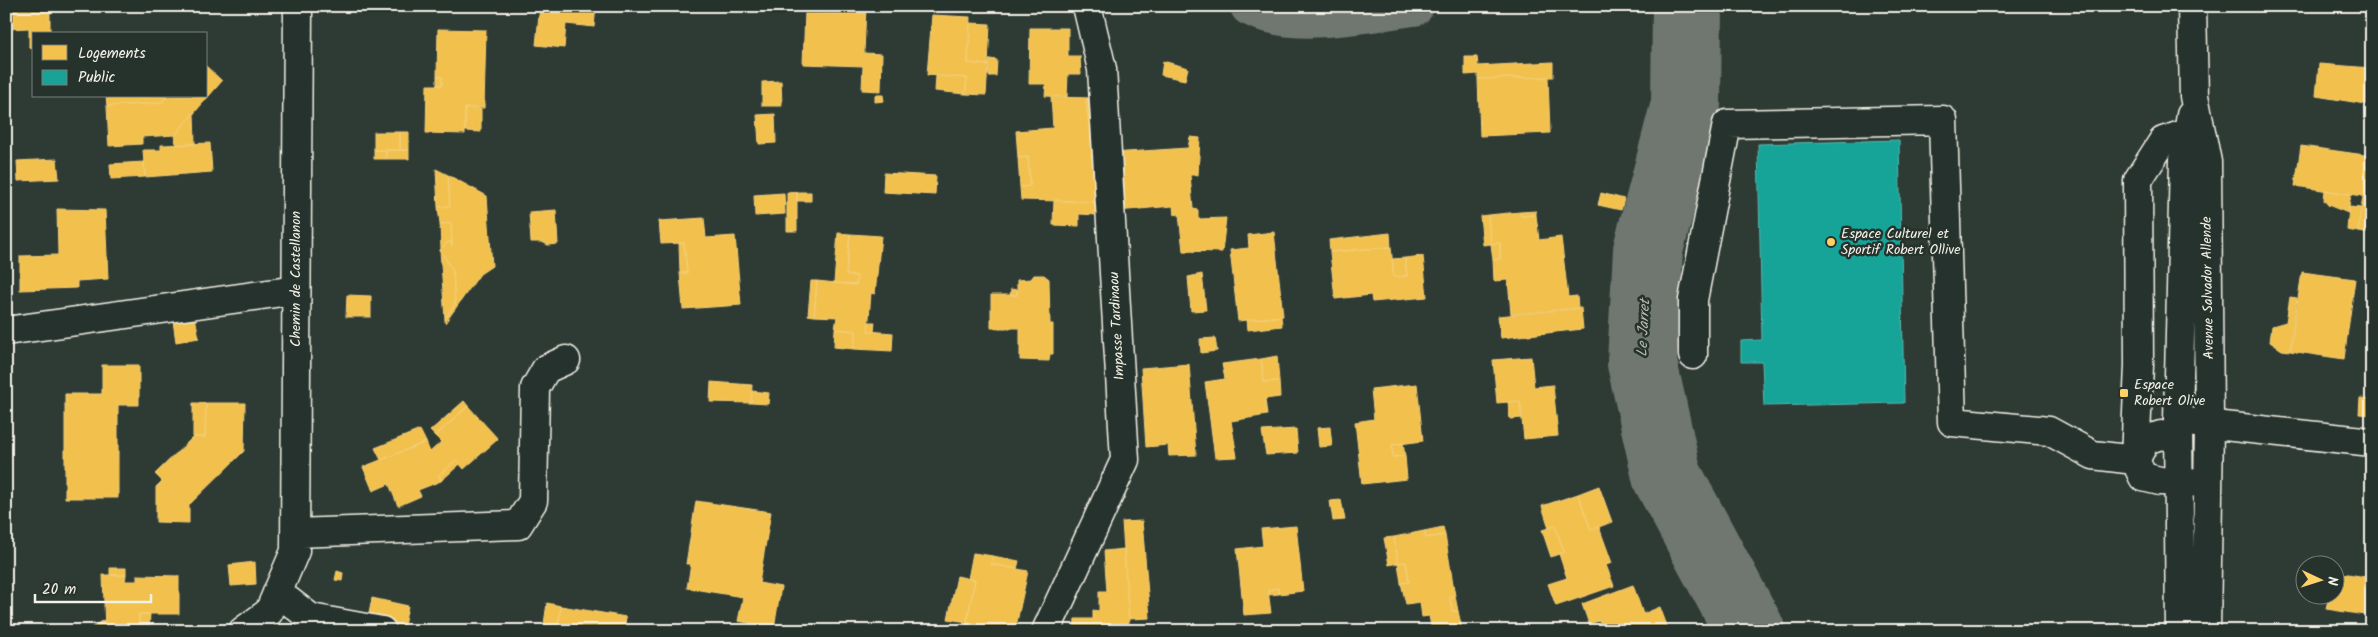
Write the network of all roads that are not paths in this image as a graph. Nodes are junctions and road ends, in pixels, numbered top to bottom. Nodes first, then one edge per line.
1 (298, 6) edge
2 (1087, 6) edge
3 (2192, 10) edge
4 (2194, 96) junction
5 (2187, 133) junction
6 (296, 290) junction
7 (6, 331) edge
8 (1692, 355) dead end
9 (566, 360) dead end
10 (2209, 424) junction
11 (2178, 430) junction
12 (2372, 442) edge
13 (2135, 460) junction
14 (2178, 482) junction
15 (2207, 483) junction
16 (295, 542) junction
17 (277, 592) junction
18 (243, 631) edge
19 (382, 631) edge
20 (1046, 631) edge
21 (2180, 631) edge
22 (2206, 631) edge

1 - 6 street, Chemin de Castellanon
2 - 20 street, Impasse Tardinaou
3 - 4 street, Avenue Salvador Allende
4 - 5 street, Avenue Salvador Allende
4 - 10 street, Avenue Salvador Allende
5 - 11 street, Avenue Salvador Allende
5 - 13 street
6 - 7 street
6 - 16 street, Chemin de Castellanon
8 - 13 street
9 - 16 street
10 - 11 street
10 - 12 street
10 - 15 street, Avenue Salvador Allende
11 - 13 street
11 - 14 street, Avenue Salvador Allende
13 - 14 street
14 - 15 street
14 - 21 street, Avenue Salvador Allende
15 - 22 street, Avenue Salvador Allende
16 - 17 street
17 - 18 street
17 - 19 street

